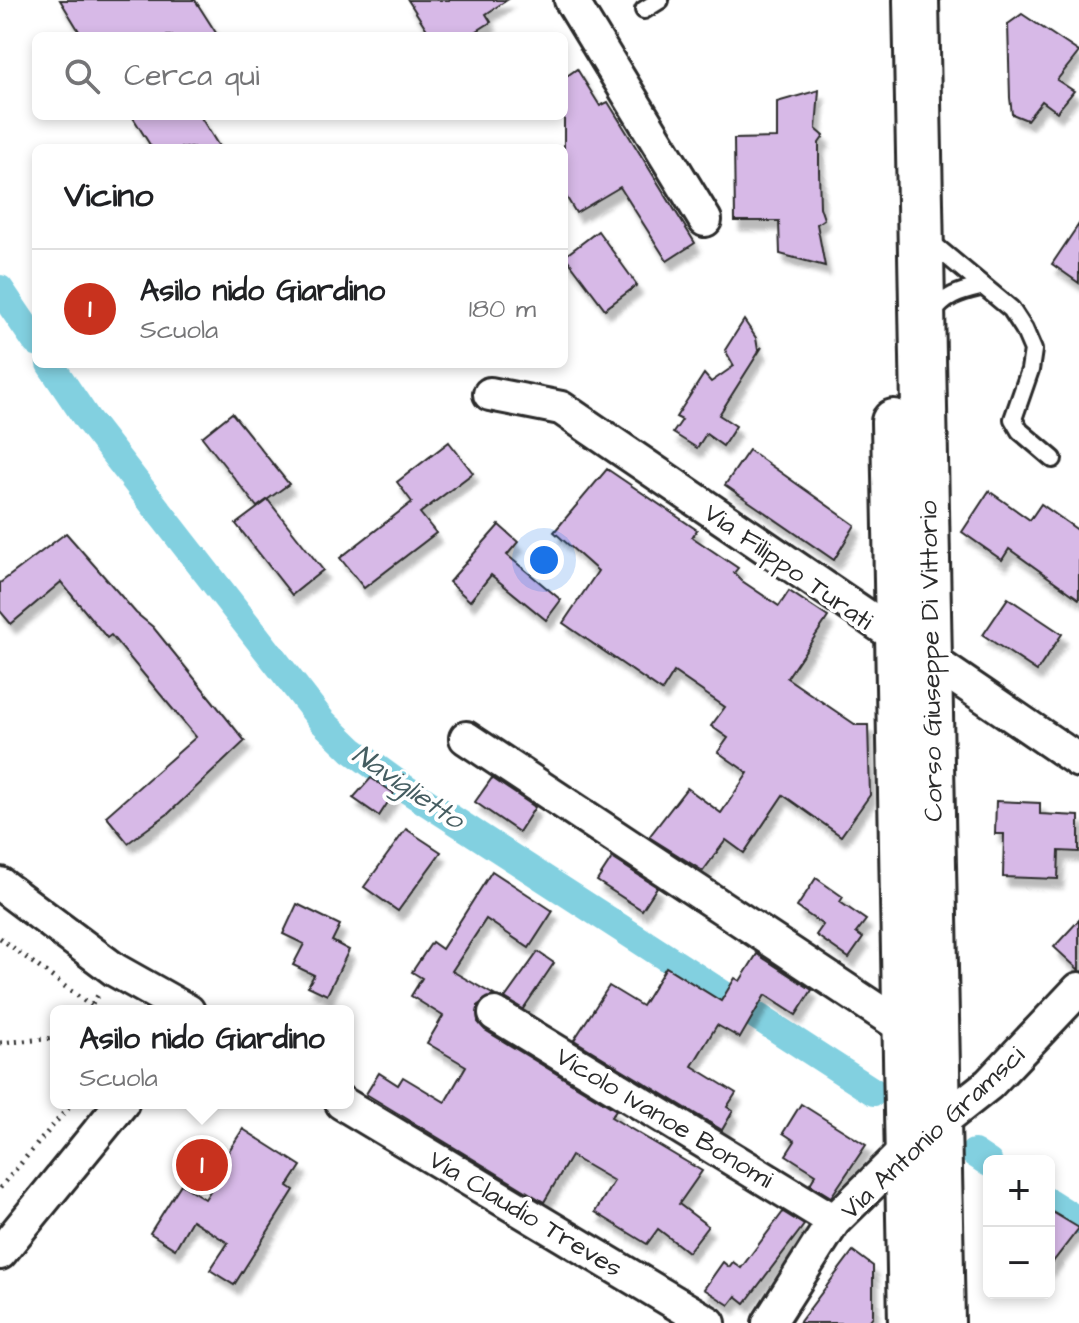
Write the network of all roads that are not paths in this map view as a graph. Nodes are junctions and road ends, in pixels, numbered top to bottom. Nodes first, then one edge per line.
1 (571, 0) edge
2 (660, 0) edge
3 (886, 0) edge
4 (916, 0) edge
5 (644, 10) dead end
6 (705, 220) dead end
7 (920, 234) junction
8 (980, 287) junction
9 (922, 329) junction
10 (490, 394) dead end
11 (1053, 459) dead end
12 (913, 651) junction
13 (466, 738) dead end
14 (1079, 761) edge
15 (0, 884) edge
16 (1079, 989) edge
17 (177, 1005) edge
18 (495, 1014) dead end
19 (904, 1028) junction
20 (117, 1109) edge
21 (352, 1109) edge
22 (924, 1135) junction
23 (834, 1221) junction
24 (0, 1253) edge
25 (709, 1323) edge
26 (769, 1323) edge
27 (911, 1323) edge
28 (942, 1323) edge

1 - 6 street
2 - 5 lane
3 - 12 main road, Corso Giuseppe Di Vittorio
4 - 7 main road, Corso Giuseppe Di Vittorio
7 - 8 lane
7 - 9 main road, Corso Giuseppe Di Vittorio
8 - 9 lane
8 - 11 lane
9 - 12 main road, Corso Giuseppe Di Vittorio
10 - 12 street, Via Filippo Turati
12 - 14 street, Via Filippo Turati
12 - 19 main road, Corso Giuseppe Di Vittorio
12 - 22 main road, Corso Giuseppe Di Vittorio
13 - 19 street
15 - 17 street
16 - 22 street, Via Antonio Gramsci
18 - 23 street, Vicolo Ivanoe Bonomi
19 - 22 main road, Corso Giuseppe Di Vittorio
20 - 24 street
21 - 25 street, Via Claudio Treves
22 - 23 street, Via Antonio Gramsci
22 - 27 main road, Corso Giuseppe Di Vittorio
22 - 28 main road, Corso Giuseppe Di Vittorio
23 - 26 street, Via Antonio Gramsci

